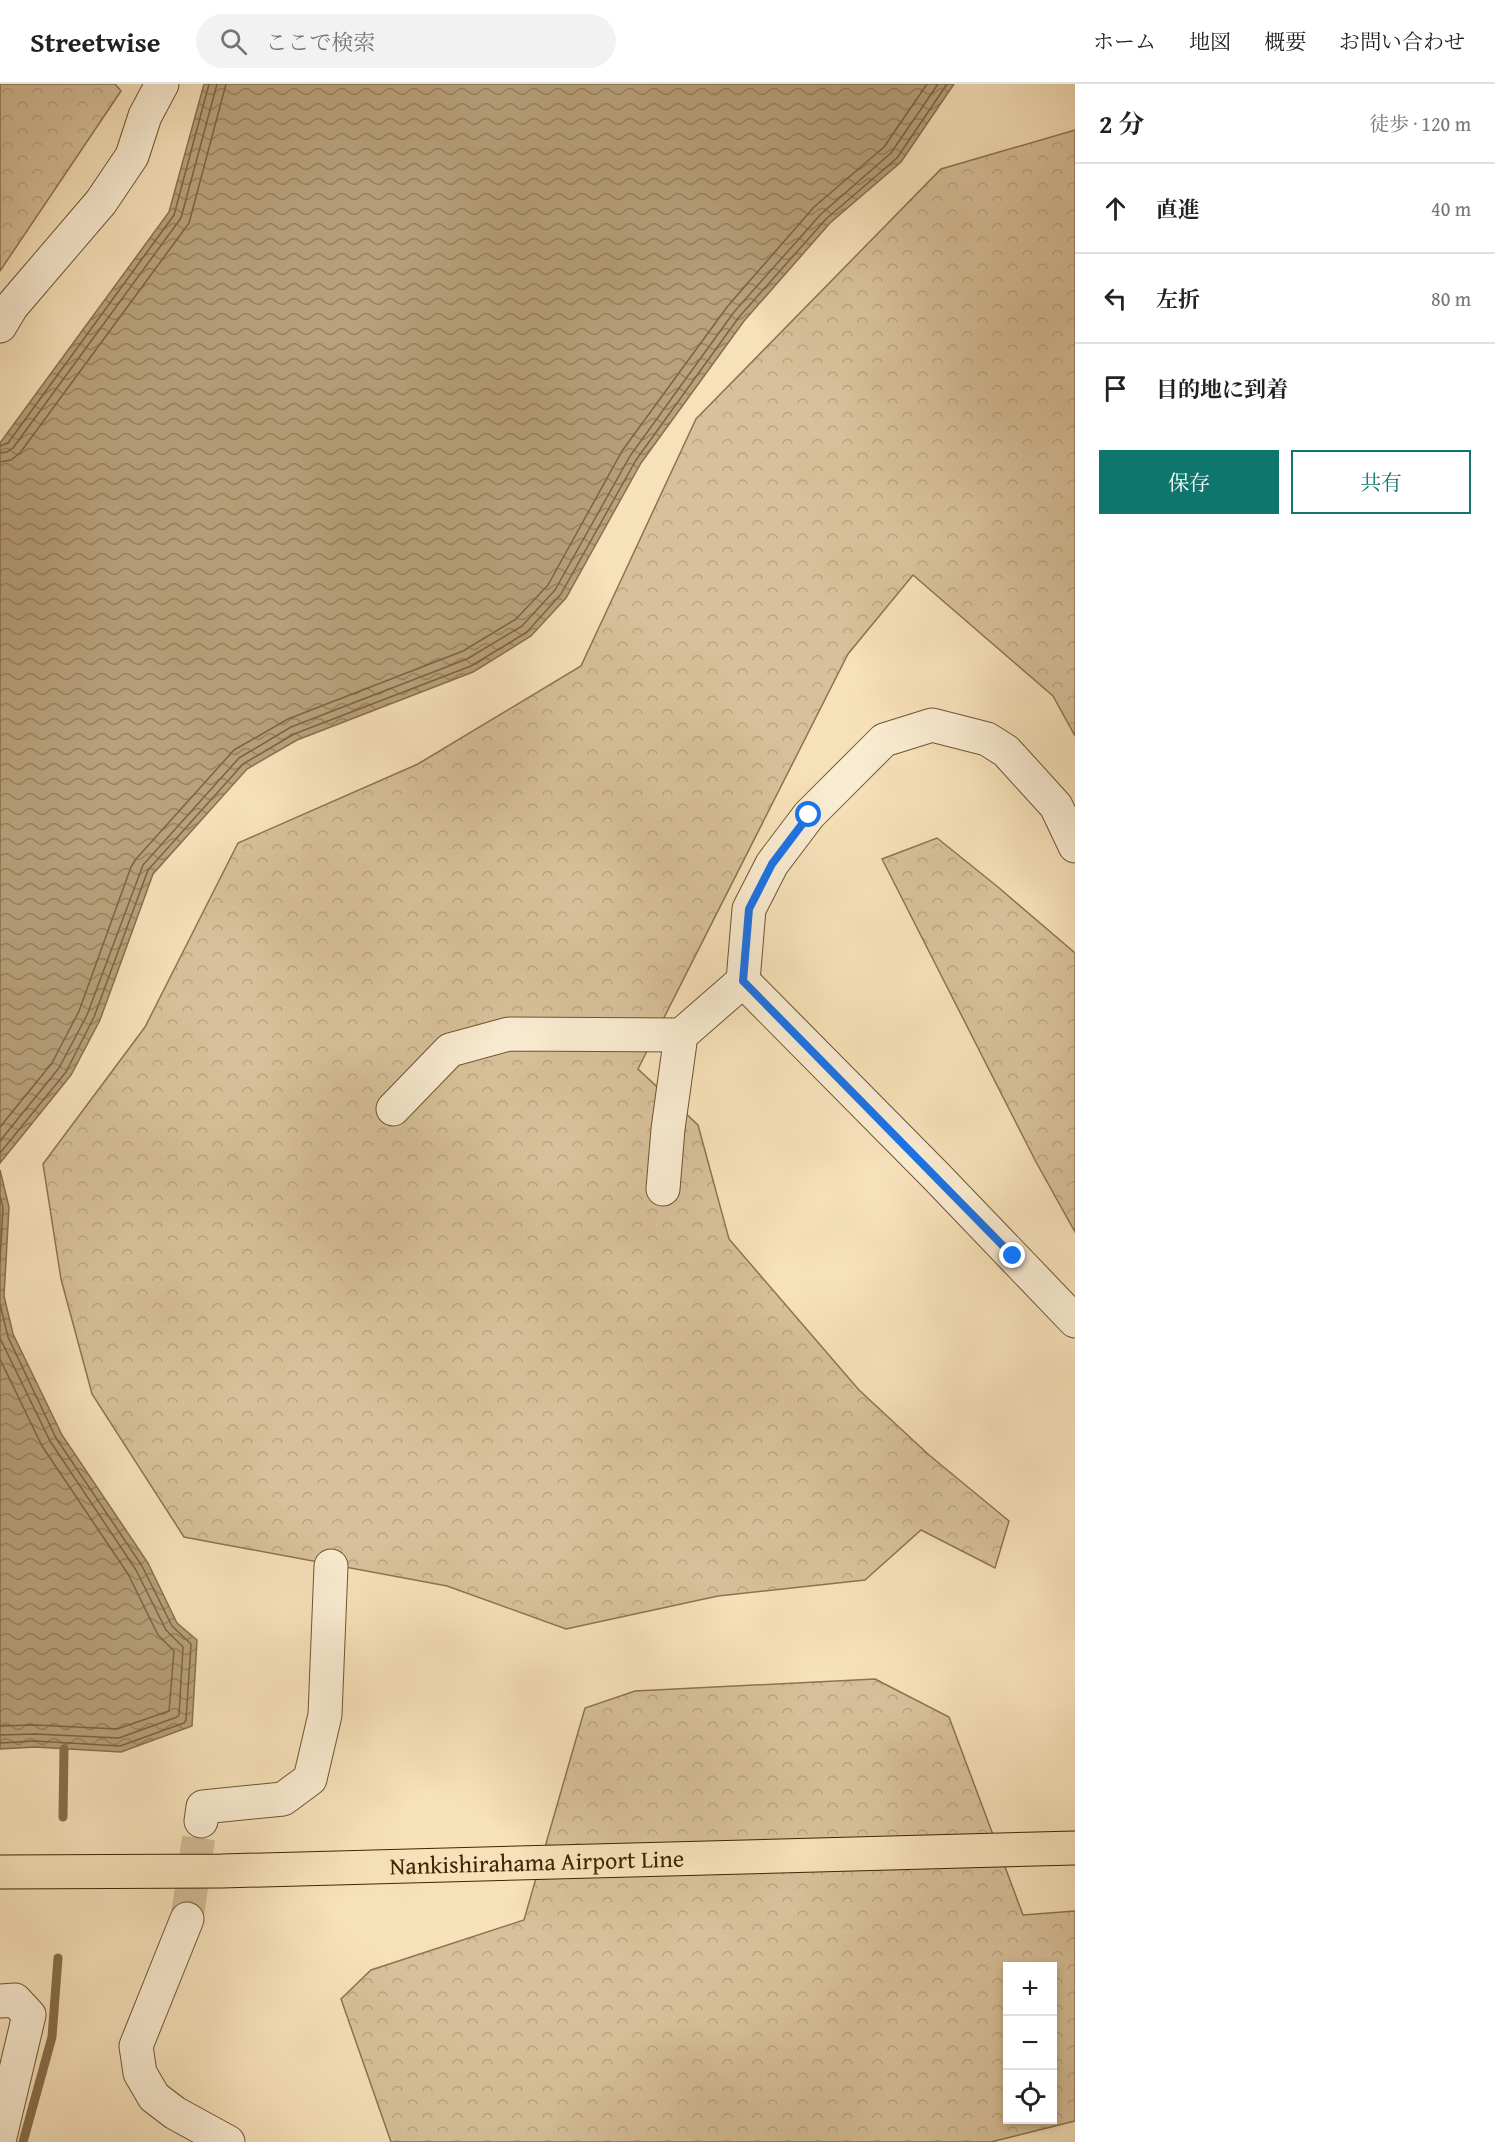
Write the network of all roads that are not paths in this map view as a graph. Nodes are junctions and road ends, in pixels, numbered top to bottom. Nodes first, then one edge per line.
1 (162, 84) edge
2 (0, 326) edge
3 (1075, 846) edge
4 (743, 981) junction
5 (681, 1035) junction
6 (393, 1109) dead end
7 (663, 1189) dead end
8 (1075, 1321) edge
9 (331, 1566) dead end
10 (201, 1821) tunnel mouth
11 (1075, 1848) edge
12 (0, 1872) edge
13 (187, 1918) tunnel mouth
14 (0, 2001) edge
15 (0, 2137) edge
16 (228, 2142) edge

1 - 2 street
3 - 4 street
4 - 5 street
4 - 8 street
5 - 6 street
5 - 7 street
9 - 10 street
11 - 12 main road, Nankishirahama Airport Line
13 - 16 street
14 - 15 street

